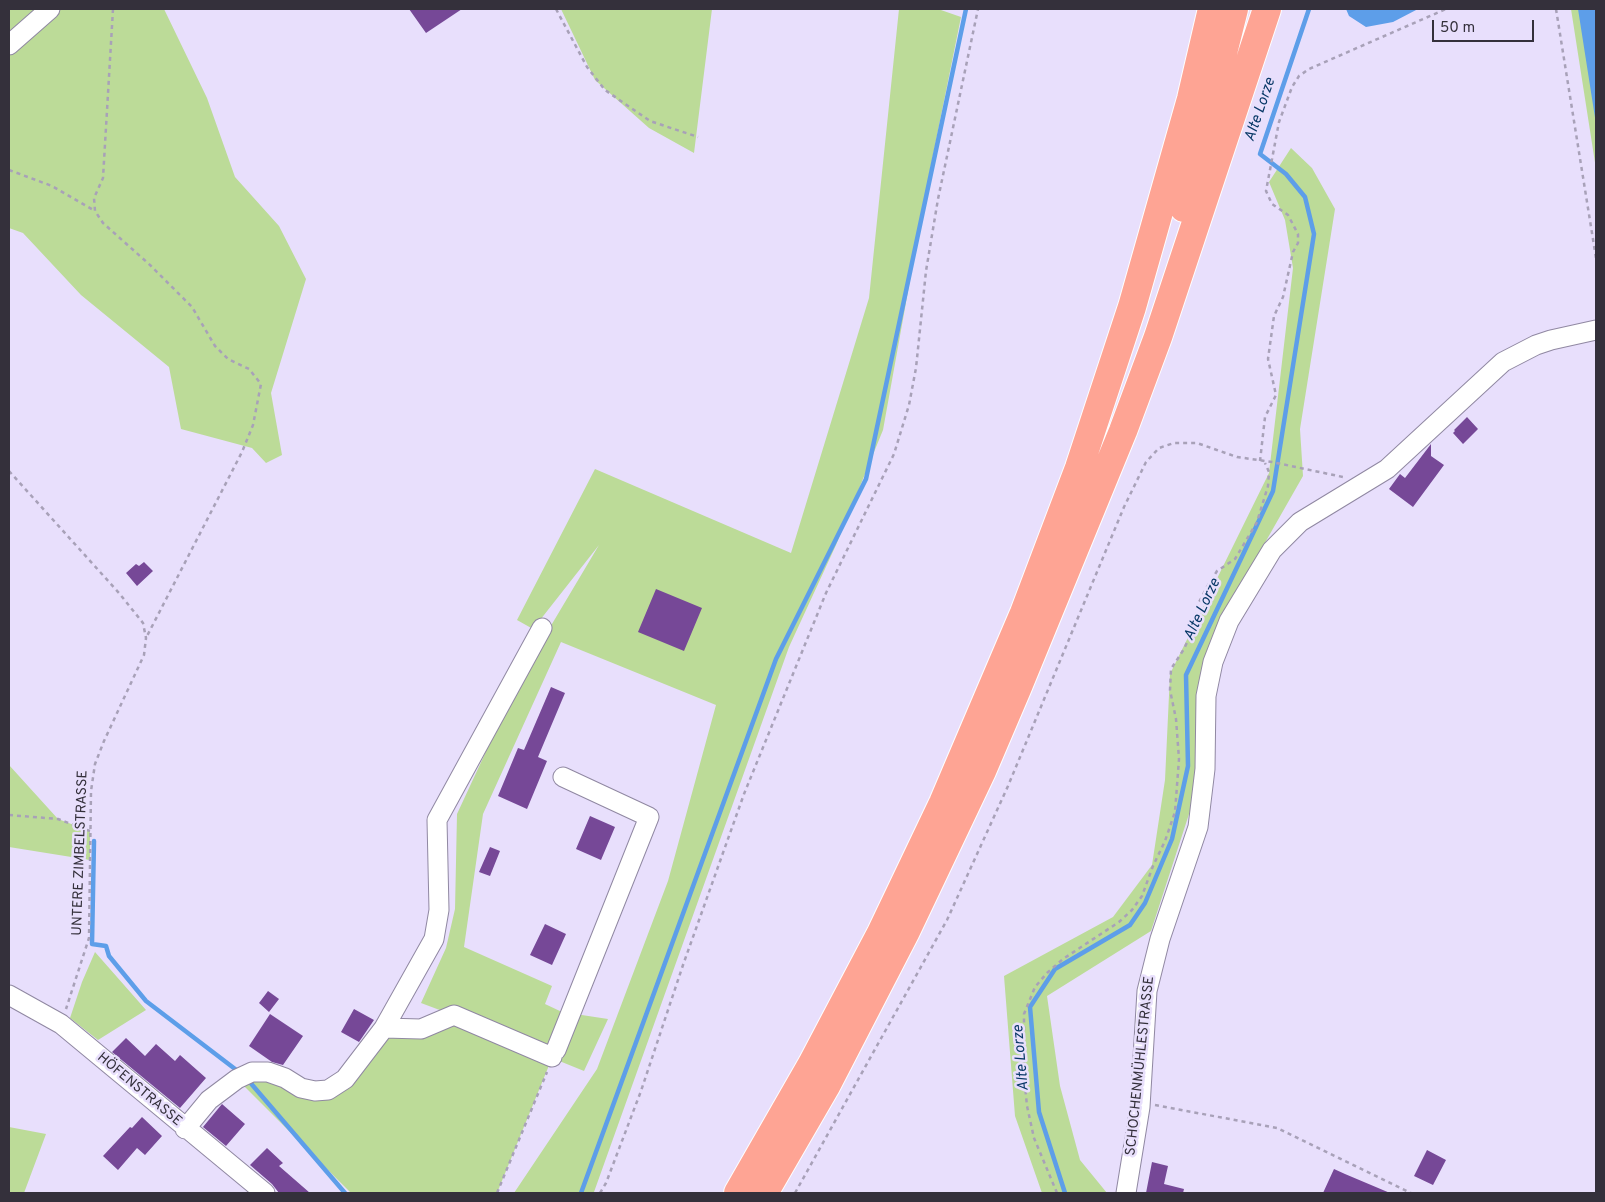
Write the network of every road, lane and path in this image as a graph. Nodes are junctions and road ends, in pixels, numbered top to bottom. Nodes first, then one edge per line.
1 (50, 9) edge
2 (113, 9) edge
3 (556, 9) edge
4 (978, 9) edge
5 (1212, 9) edge
6 (1234, 9) edge
7 (1267, 9) edge
8 (1446, 9) edge
9 (1556, 9) edge
10 (9, 45) edge
11 (698, 137) dead end
12 (9, 170) edge
13 (95, 211) junction
14 (1596, 258) edge
15 (1596, 330) edge
16 (1260, 461) junction
17 (1265, 462) junction
18 (9, 471) edge
19 (1362, 483) junction
20 (1046, 617) junction
21 (542, 628) dead end
22 (146, 638) junction
23 (563, 777) dead end
24 (9, 815) edge
25 (90, 831) junction
26 (9, 995) edge
27 (61, 1024) junction
28 (384, 1028) junction
29 (554, 1054) junction
30 (1140, 1107) junction
31 (185, 1129) junction
32 (265, 1193) edge
33 (497, 1193) edge
34 (600, 1193) edge
35 (738, 1193) edge
36 (764, 1193) edge
37 (795, 1193) edge
38 (1057, 1193) edge
39 (1126, 1193) edge
40 (1411, 1193) edge

1 - 10 street
2 - 13 path
3 - 11 path
4 - 34 path
5 - 35 highway
6 - 20 highway
7 - 20 highway
8 - 16 path
9 - 14 path
12 - 13 path
13 - 22 path, UNTERE ZIMBELSTRASSE
15 - 19 street, SCHOCHENMÜHLESTRASSE
16 - 17 path
16 - 37 path
17 - 19 path
17 - 38 path
18 - 22 path
19 - 30 street, SCHOCHENMÜHLESTRASSE
20 - 36 highway
21 - 28 street
22 - 25 path, UNTERE ZIMBELSTRASSE
23 - 29 street
24 - 25 path
25 - 27 path, UNTERE ZIMBELSTRASSE
26 - 27 street, HÖFENSTRASSE
27 - 31 street, HÖFENSTRASSE
28 - 29 street
28 - 31 street
29 - 33 path
30 - 39 street, SCHOCHENMÜHLESTRASSE
30 - 40 path
31 - 32 street, HÖFENSTRASSE

